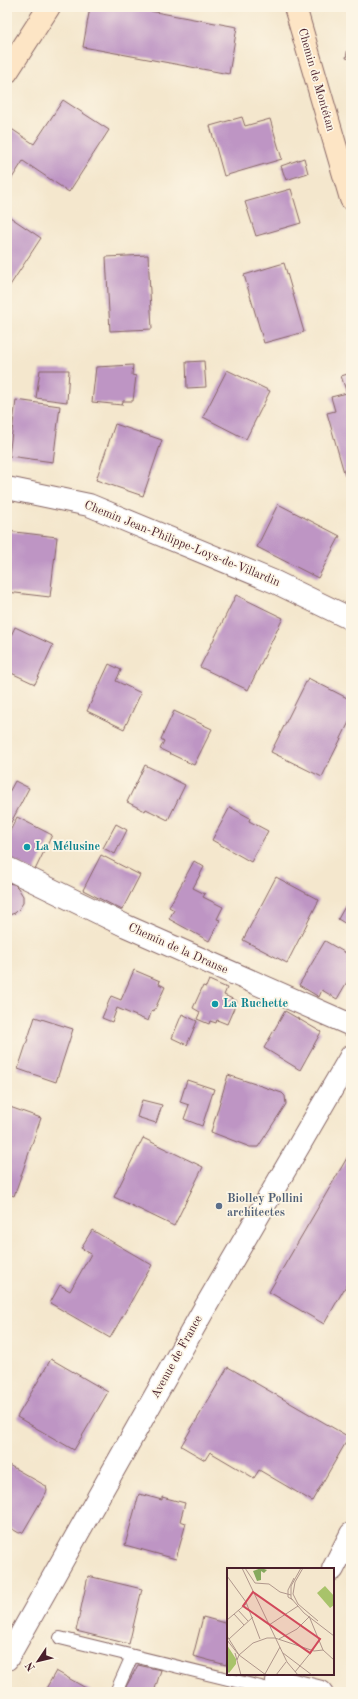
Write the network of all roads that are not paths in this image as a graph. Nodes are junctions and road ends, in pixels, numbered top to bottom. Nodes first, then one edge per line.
1 (49, 7) edge
2 (295, 7) edge
3 (7, 72) edge
4 (351, 199) edge
5 (7, 488) edge
6 (351, 619) edge
7 (7, 868) edge
8 (351, 1025) edge
9 (351, 1056) edge
10 (351, 1534) edge
11 (333, 1568) edge
12 (60, 1638) dead end
13 (132, 1656) junction
14 (7, 1659) edge
15 (227, 1674) edge
16 (230, 1675) edge
17 (276, 1684) edge
18 (116, 1692) edge
19 (321, 1692) edge

1 - 3 street
2 - 4 street, Chemin de Montétan
5 - 6 street, Chemin Jean-Philippe-Loys-de-Villardin
7 - 8 street, Chemin de la Dranse
9 - 14 street, Avenue de France
10 - 11 street
12 - 13 lane
13 - 15 lane
13 - 18 lane
16 - 17 lane
17 - 19 street

